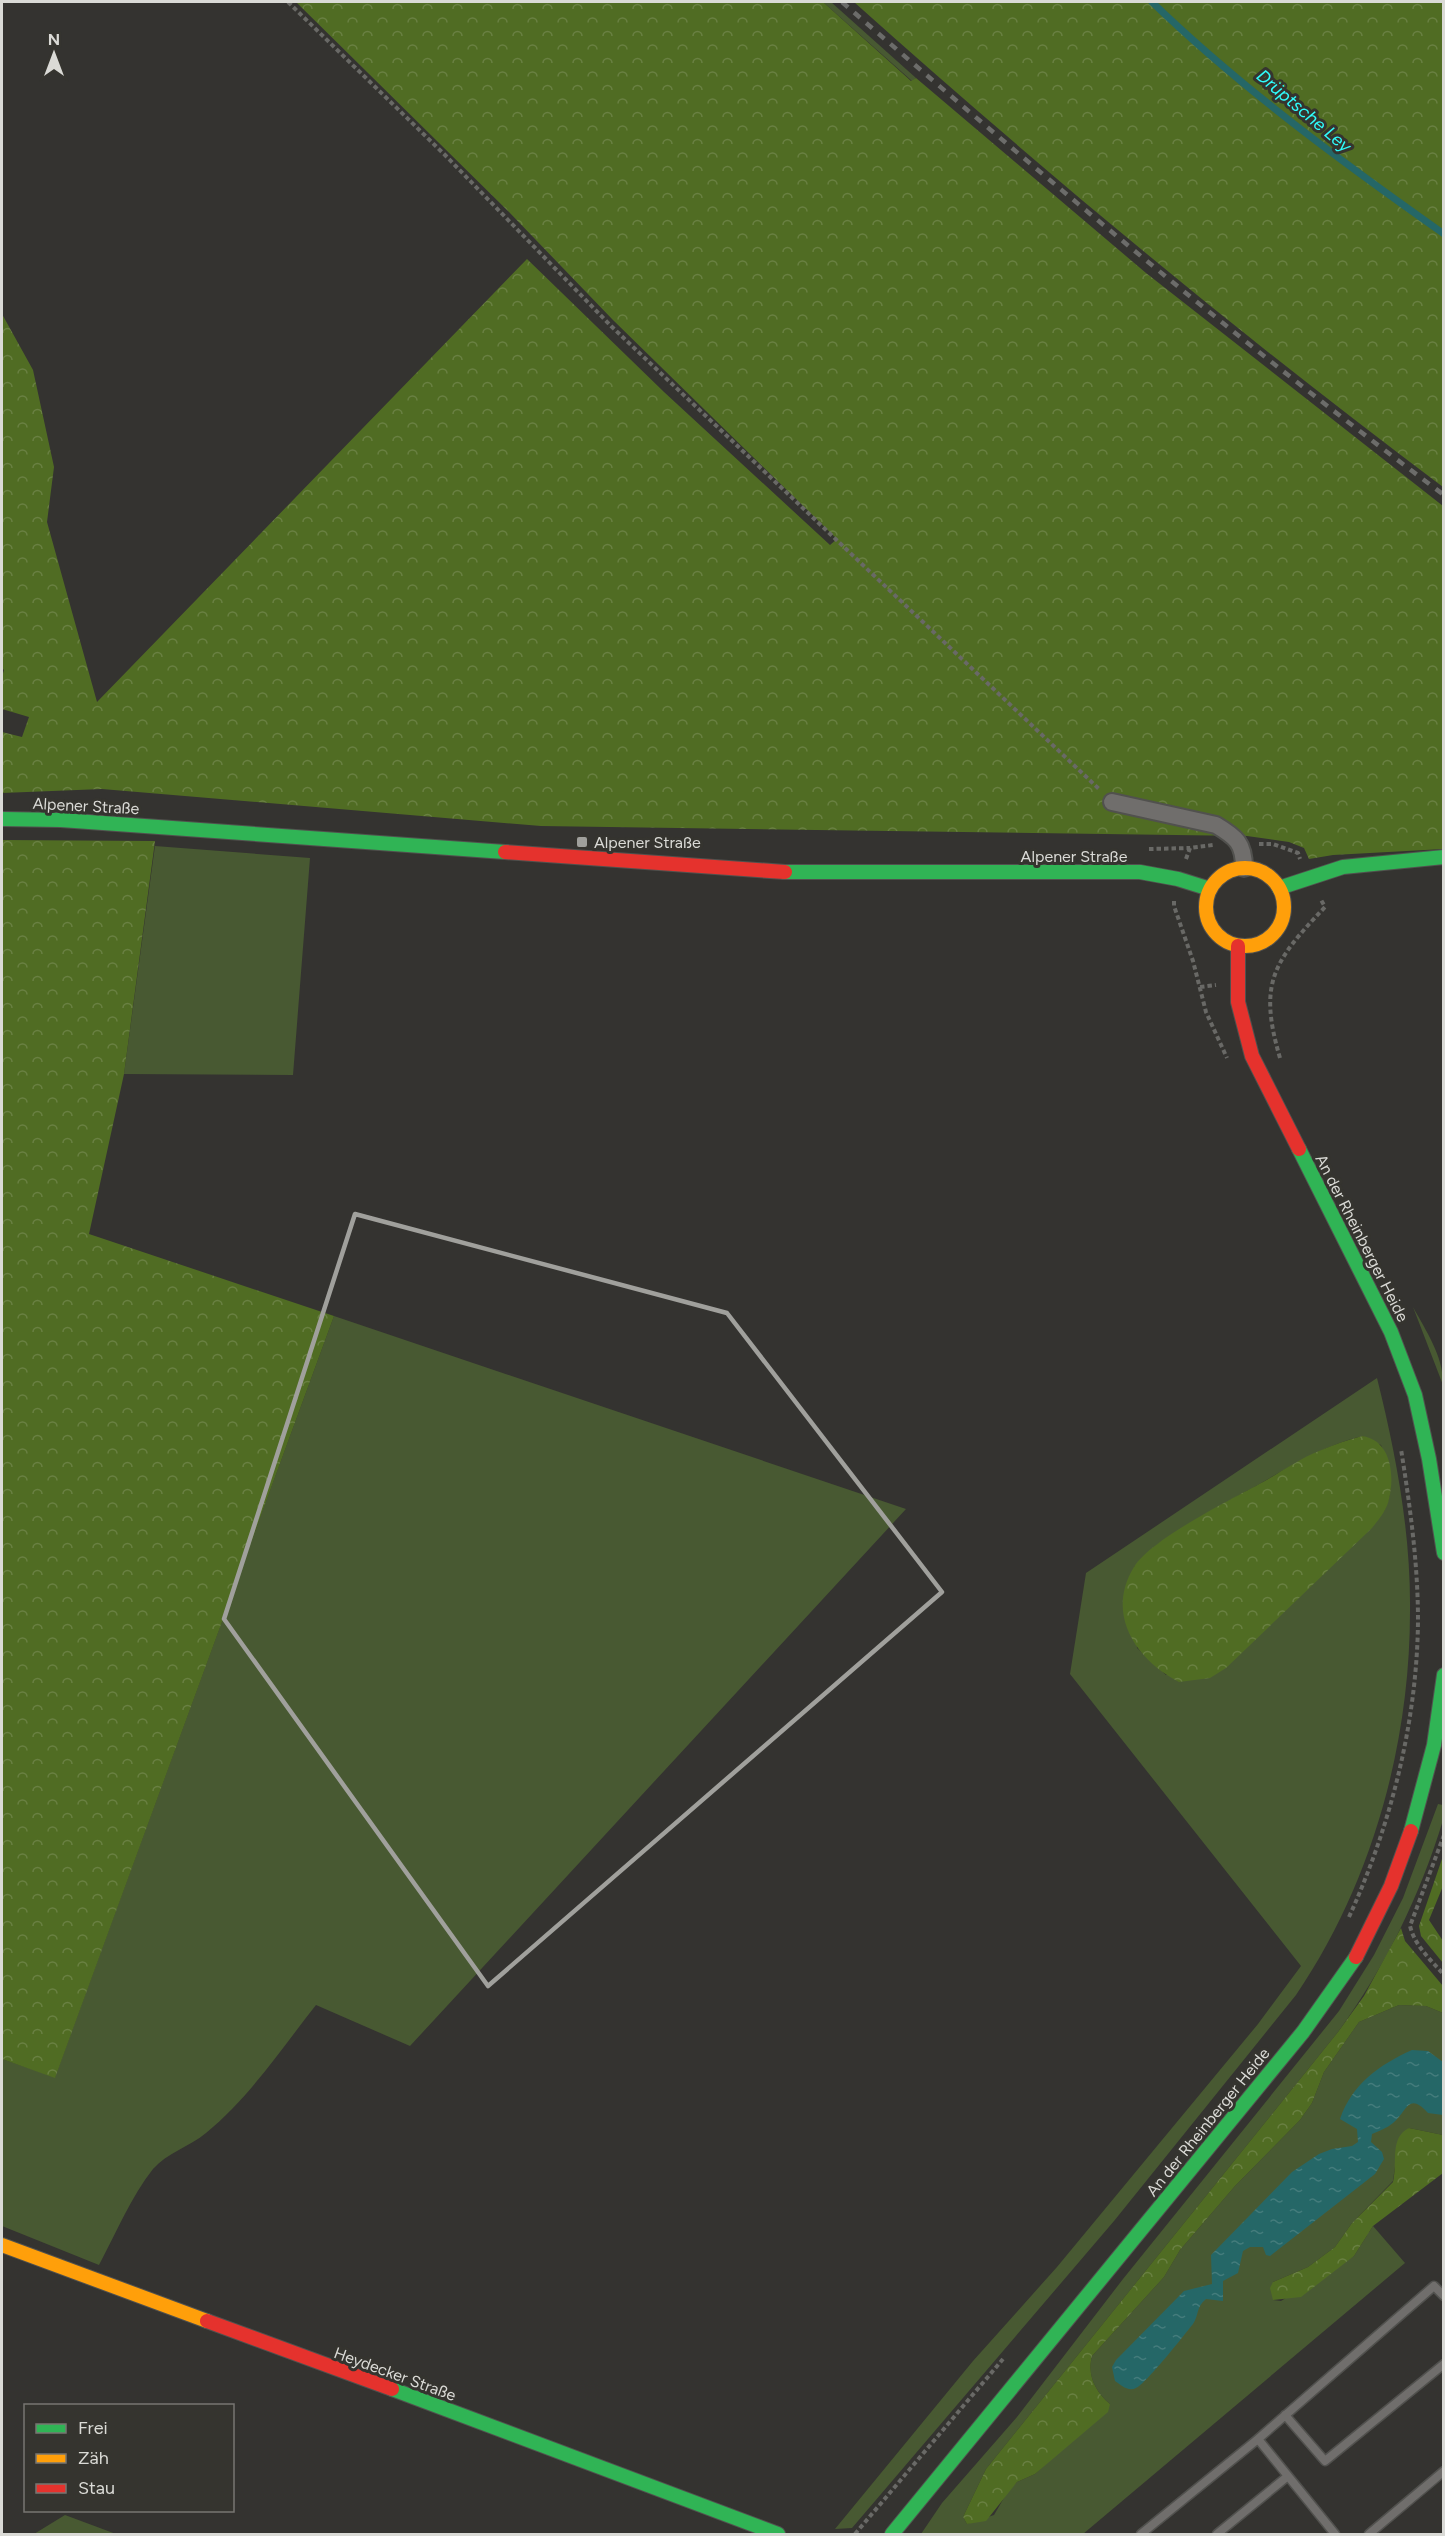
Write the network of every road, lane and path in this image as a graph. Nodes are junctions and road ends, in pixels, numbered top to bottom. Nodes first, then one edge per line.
1 (288, 2) edge
2 (1113, 802) joint
3 (2, 819) edge
4 (1239, 843) junction
5 (1443, 857) edge
6 (1244, 868) junction
7 (1309, 877) junction
8 (1178, 879) junction
9 (1279, 888) junction
10 (1210, 889) junction
11 (1238, 946) junction
12 (1228, 1059) dead end
13 (1284, 1070) dead end
14 (1399, 1438) dead end
15 (1443, 1553) edge
16 (1443, 1675) edge
17 (1441, 1720) edge
18 (1443, 1835) edge
19 (1345, 1925) dead end
20 (1443, 1975) edge
21 (2, 2245) edge
22 (1443, 2296) edge
23 (1010, 2350) dead end
24 (1443, 2364) edge
25 (1285, 2415) junction
26 (1258, 2439) junction
27 (1443, 2471) edge
28 (1288, 2476) junction
29 (778, 2535) edge
30 (855, 2535) edge
31 (892, 2535) edge
32 (1141, 2535) edge
33 (1217, 2535) edge
34 (1335, 2535) edge
35 (1369, 2535) edge

1 - 2 path
2 - 4 street
3 - 8 street, Alpener Straße
4 - 6 street
4 - 7 path
4 - 8 path
5 - 7 street
6 - 9 street
6 - 10 street
7 - 9 street
7 - 13 path
8 - 10 street, Alpener Straße
8 - 12 path
9 - 11 street
10 - 11 street
11 - 15 street, An der Rheinberger Heide
14 - 19 path
16 - 17 street, An der Rheinberger Heide
17 - 31 street, An der Rheinberger Heide
18 - 20 path
21 - 29 street, Heydecker Straße
22 - 25 lane
23 - 30 path
24 - 25 lane
25 - 26 lane
26 - 28 lane
26 - 32 lane
27 - 35 lane
28 - 33 lane
28 - 34 lane

